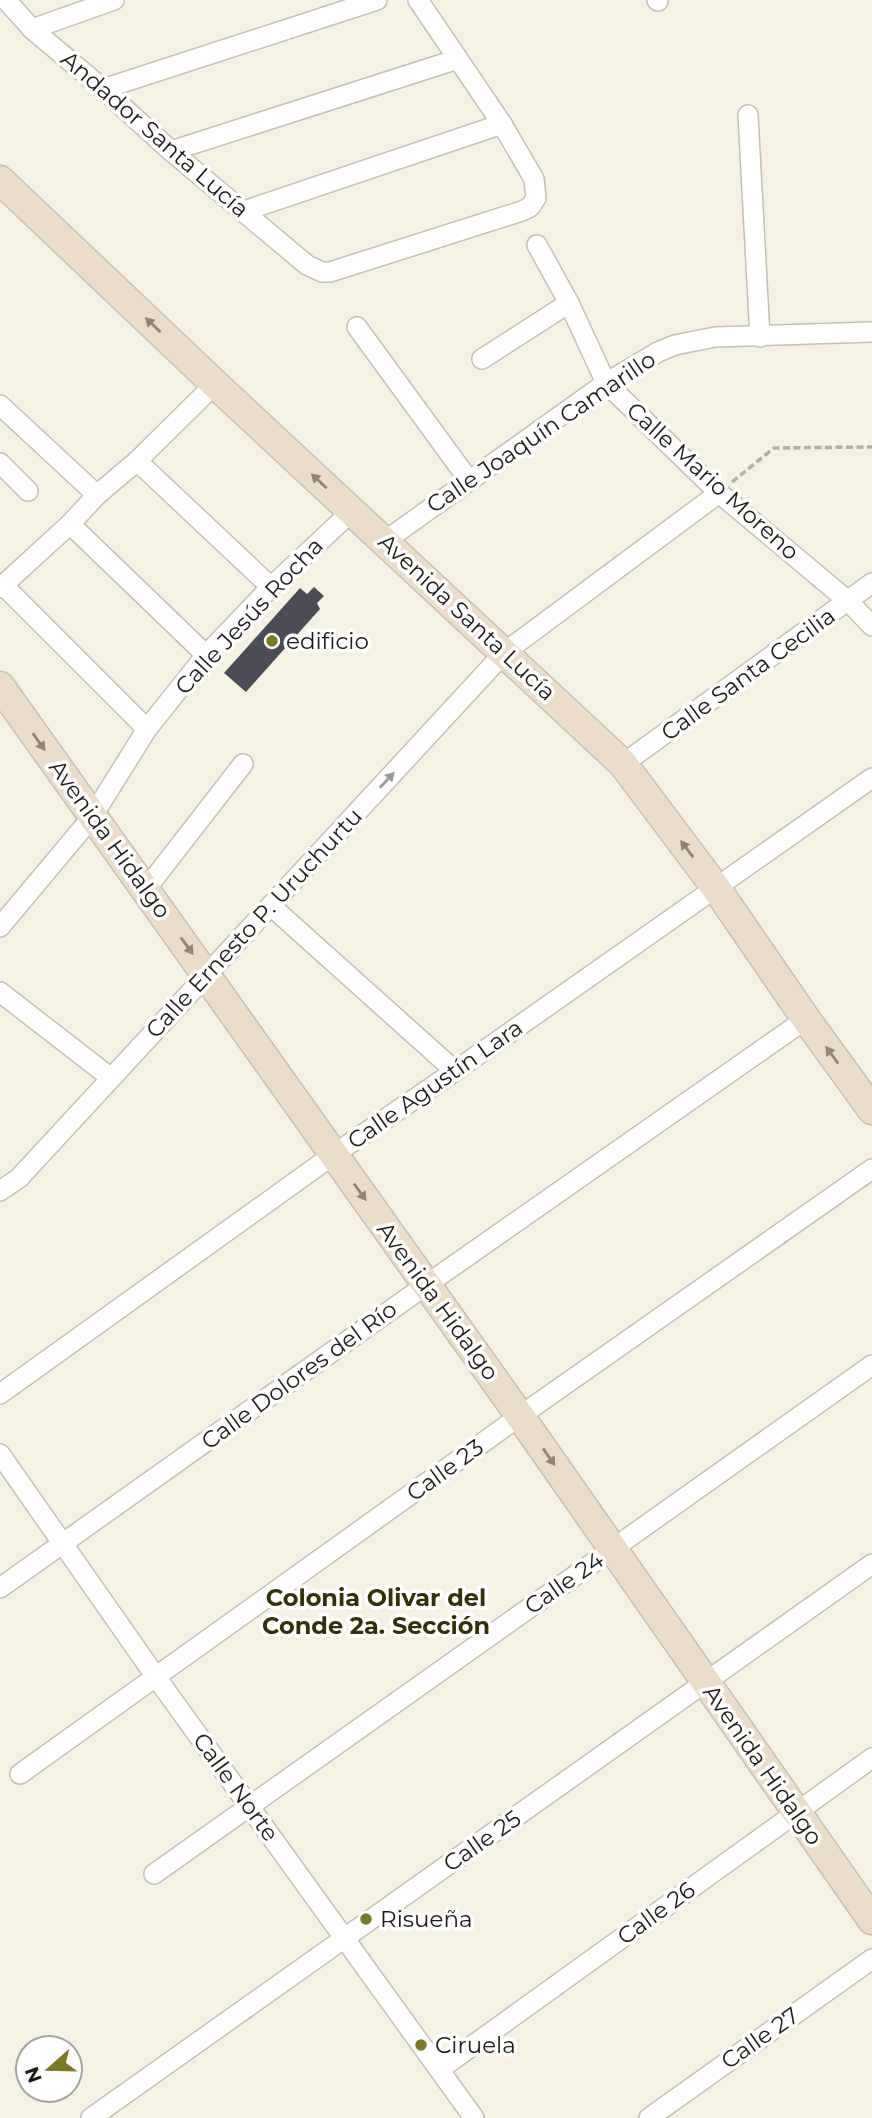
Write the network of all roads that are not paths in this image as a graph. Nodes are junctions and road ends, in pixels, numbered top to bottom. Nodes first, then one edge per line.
1 (6, 0) edge
2 (114, 0) edge
3 (377, 0) edge
4 (418, 0) edge
5 (32, 29) junction
6 (458, 58) junction
7 (103, 89) junction
8 (748, 116) dead end
9 (502, 124) junction
10 (171, 151) junction
11 (0, 180) edge
12 (244, 211) junction
13 (537, 245) dead end
14 (569, 303) junction
15 (358, 327) dead end
16 (872, 332) edge
17 (760, 337) junction
18 (482, 359) dead end
19 (606, 383) junction
20 (215, 384) junction
21 (0, 405) edge
22 (137, 461) junction
23 (0, 463) edge
24 (468, 479) junction
25 (27, 491) dead end
26 (719, 493) junction
27 (97, 495) junction
28 (352, 511) junction
29 (70, 524) junction
30 (385, 541) junction
31 (872, 583) edge
32 (2, 587) edge
33 (271, 587) junction
34 (848, 601) junction
35 (872, 626) edge
36 (505, 652) junction
37 (206, 655) junction
38 (0, 686) edge
39 (147, 729) junction
40 (243, 764) dead end
41 (623, 764) junction
42 (872, 778) edge
43 (92, 817) junction
44 (716, 888) junction
45 (146, 889) junction
46 (271, 906) junction
47 (0, 927) edge
48 (207, 974) junction
49 (0, 992) edge
50 (806, 1019) junction
51 (455, 1071) junction
52 (111, 1078) junction
53 (872, 1110) edge
54 (333, 1155) junction
55 (872, 1169) edge
56 (0, 1191) edge
57 (426, 1285) junction
58 (872, 1366) edge
59 (0, 1394) edge
60 (520, 1416) junction
61 (0, 1454) edge
62 (64, 1544) junction
63 (613, 1548) junction
64 (872, 1564) edge
65 (0, 1588) edge
66 (156, 1677) junction
67 (705, 1682) junction
68 (872, 1758) edge
69 (20, 1774) dead end
70 (250, 1807) junction
71 (795, 1812) junction
72 (154, 1874) dead end
73 (872, 1920) edge
74 (344, 1938) junction
75 (872, 1959) edge
76 (440, 2069) junction
77 (91, 2118) edge
78 (474, 2118) edge
79 (649, 2118) edge

1 - 5 street, Andador Santa Lucía
2 - 5 street
3 - 7 street
4 - 6 street
5 - 7 street, Andador Santa Lucía
6 - 9 street
6 - 10 street
7 - 10 street, Andador Santa Lucía
8 - 17 street
9 - 12 street
9 - 12 street, Andador Santa Lucía
10 - 12 street, Andador Santa Lucía
20 -> 11 street, Avenida Santa Lucía
13 - 14 street, Calle Mario Moreno
14 - 18 street
14 - 19 street, Calle Mario Moreno
15 - 24 street
16 - 17 street, Calle Joaquín Camarillo
17 - 19 street, Calle Joaquín Camarillo
19 - 24 street, Calle Joaquín Camarillo
19 - 26 street, Calle Mario Moreno
20 - 22 street
28 -> 20 street, Avenida Santa Lucía
21 - 27 street
22 - 27 street
22 - 33 street
23 - 25 street
24 - 30 street, Calle Joaquín Camarillo
26 - 34 street, Calle Mario Moreno
26 - 36 street, Calle Ernesto P. Uruchurtu
27 - 29 street
28 - 30 street, Avenida Santa Lucía
28 - 33 street, Calle Jesús Rocha
29 - 32 street
29 - 37 street
30 - 36 street, Avenida Santa Lucía
31 - 34 street, Calle Santa Cecilia
32 - 39 street
33 - 37 street, Calle Jesús Rocha
34 - 35 street, Calle Mario Moreno
34 - 41 street, Calle Santa Cecilia
36 - 41 street, Avenida Santa Lucía
46 -> 36 street, Calle Ernesto P. Uruchurtu
37 - 39 street, Calle Jesús Rocha
38 -> 43 street, Avenida Hidalgo
39 - 43 street, Calle Jesús Rocha
40 - 45 street
44 -> 41 street, Avenida Santa Lucía
42 - 44 street, Calle Agustín Lara
43 - 45 street, Avenida Hidalgo
43 - 47 street, Calle Jesús Rocha
44 - 50 street, Avenida Santa Lucía
44 - 51 street, Calle Agustín Lara
45 -> 48 street, Avenida Hidalgo
46 - 48 street, Calle Ernesto P. Uruchurtu
46 - 51 street
48 - 52 street, Calle Ernesto P. Uruchurtu
48 - 54 street, Avenida Hidalgo
49 - 52 street
53 -> 50 street, Avenida Santa Lucía
50 - 57 street, Calle Dolores del Río
51 - 54 street, Calle Agustín Lara
52 - 56 street, Calle Ernesto P. Uruchurtu
54 -> 57 street, Avenida Hidalgo
54 - 59 street, Calle Agustín Lara
55 - 60 street, Calle 23
57 - 60 street, Avenida Hidalgo
57 - 62 street, Calle Dolores del Río
58 - 63 street, Calle 24
60 -> 63 street, Avenida Hidalgo
60 - 66 street, Calle 23
61 - 62 street, Calle Norte
62 - 65 street, Calle Dolores del Río
62 - 66 street, Calle Norte
63 - 67 street, Avenida Hidalgo
63 - 70 street, Calle 24
64 - 67 street, Calle 25
66 - 69 street, Calle 23
66 - 70 street, Calle Norte
67 - 71 street, Avenida Hidalgo
67 - 74 street, Calle 25
68 - 71 street, Calle 26
70 - 72 street, Calle 24
70 - 74 street, Calle Norte
71 - 73 street, Avenida Hidalgo
71 - 76 street, Calle 26
74 - 76 street, Calle Norte
74 - 77 street, Calle 25
75 - 79 street, Calle 27
76 - 78 street, Calle Norte

